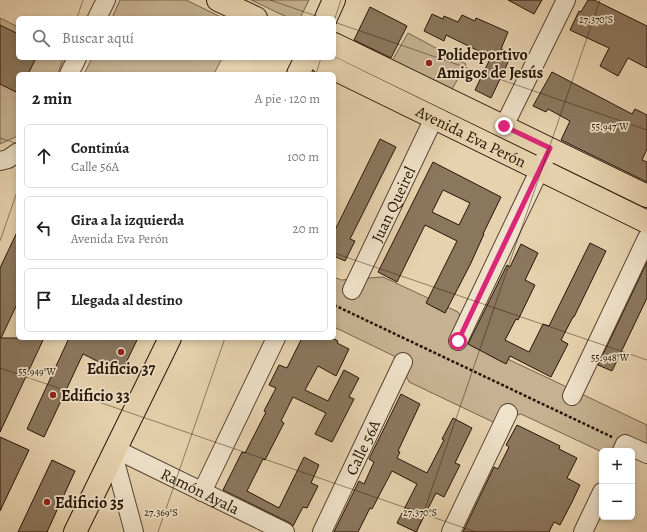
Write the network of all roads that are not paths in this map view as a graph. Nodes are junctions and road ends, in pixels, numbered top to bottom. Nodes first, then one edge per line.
1 (106, 0) edge
2 (218, 0) edge
3 (334, 0) edge
4 (566, 0) edge
5 (98, 16) edge
6 (252, 16) edge
7 (327, 16) edge
8 (336, 45) edge
9 (76, 60) edge
10 (305, 60) edge
11 (320, 60) edge
12 (70, 72) edge
13 (299, 72) edge
14 (434, 118) junction
15 (504, 126) junction
16 (550, 148) junction
17 (16, 153) edge
18 (0, 161) edge
19 (540, 169) junction
20 (647, 196) edge
21 (647, 222) edge
22 (647, 238) edge
23 (352, 290) dead end
24 (169, 340) edge
25 (275, 340) edge
26 (458, 341) dead end
27 (403, 362) dead end
28 (572, 396) dead end
29 (508, 413) dead end
30 (623, 447) edge
31 (114, 452) junction
32 (647, 454) edge
33 (202, 492) junction
34 (599, 498) edge
35 (75, 532) edge
36 (134, 532) edge
37 (285, 532) edge
38 (322, 532) edge
39 (451, 532) edge
40 (583, 532) edge

1 - 5 street
2 - 6 main road
3 - 7 main road
4 - 15 street
8 - 15 main road, Avenida Eva Perón
9 - 12 street
10 - 13 main road
11 - 14 main road, Avenida Eva Perón
14 - 19 main road, Avenida Eva Perón
14 - 23 street, Juan Queirel
15 - 16 main road, Avenida Eva Perón
16 - 19 street
16 - 20 main road, Avenida Eva Perón
17 - 18 street
19 - 21 main road, Avenida Eva Perón
19 - 26 street
22 - 28 street
24 - 31 main road
25 - 33 street
27 - 38 street, Calle 56A
29 - 39 street
30 - 32 street
31 - 33 street, Ramón Ayala
31 - 35 main road
31 - 36 street
33 - 37 street, Ramón Ayala
34 - 40 street

